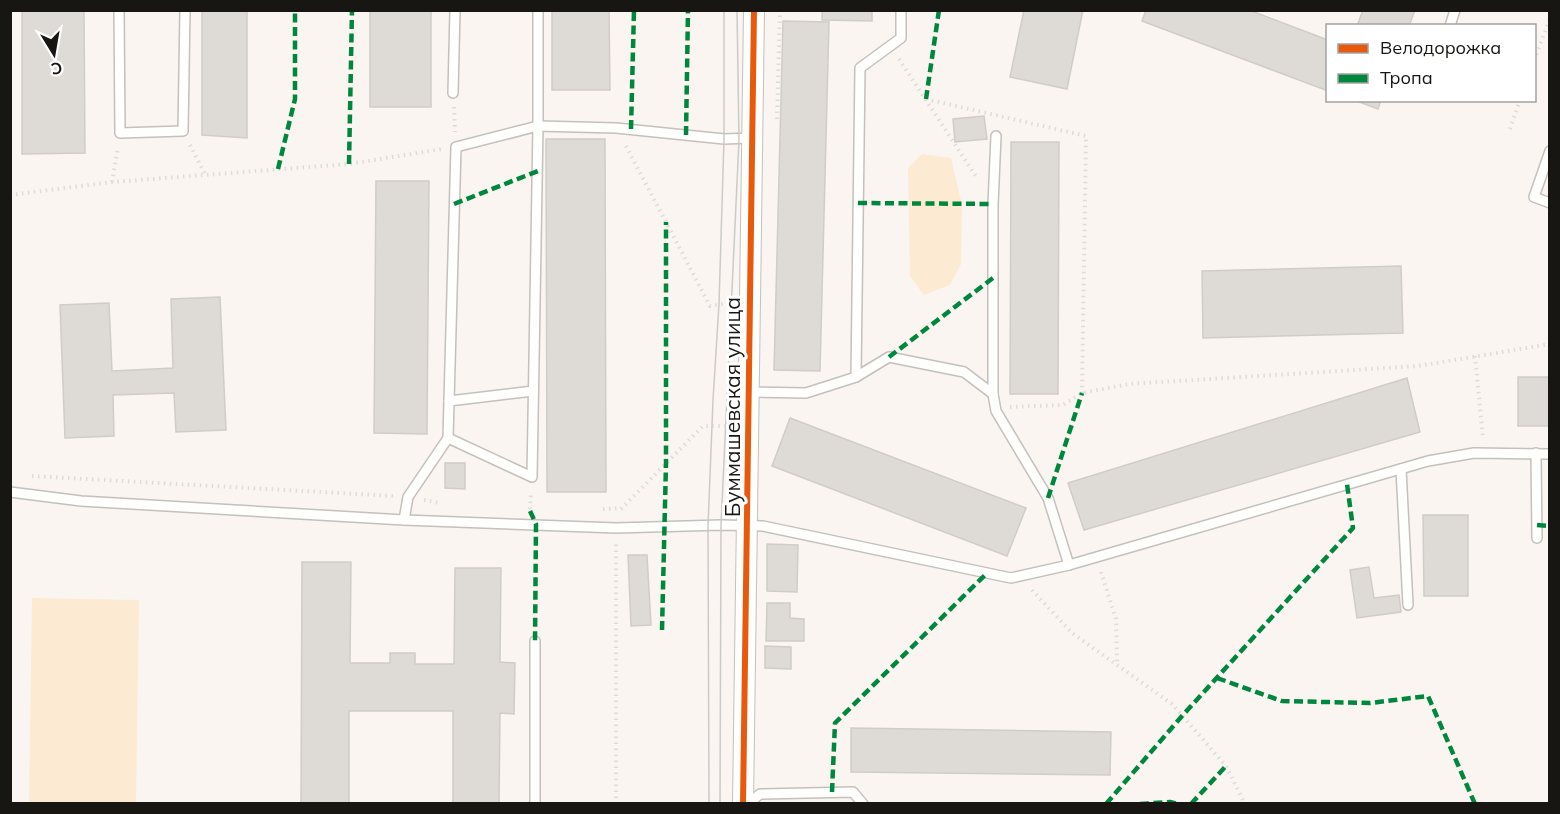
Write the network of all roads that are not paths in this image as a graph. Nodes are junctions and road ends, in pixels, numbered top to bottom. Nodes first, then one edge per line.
1 (119, 10) edge
2 (186, 10) edge
3 (455, 10) edge
4 (537, 10) edge
5 (754, 10) edge
6 (901, 10) edge
7 (453, 93) road end
8 (538, 126) junction
9 (996, 136) dead end
10 (752, 138) junction
11 (1550, 152) edge
12 (1550, 203) edge
13 (856, 377) junction
14 (533, 391) junction
15 (748, 392) junction
16 (993, 394) junction
17 (449, 401) junction
18 (448, 438) junction
19 (1536, 453) junction
20 (1550, 454) edge
21 (1401, 469) junction
22 (10, 492) edge
23 (404, 520) junction
24 (748, 526) junction
25 (1537, 538) dead end
26 (1069, 564) junction
27 (1408, 605) dead end
28 (535, 641) dead end
29 (535, 804) edge
30 (742, 804) edge
31 (748, 804) edge
32 (863, 804) edge

1 - 2 lane
3 - 7 lane
4 - 8 lane
5 - 10 street, Буммашевская улица
6 - 13 lane
8 - 10 lane
8 - 14 lane
8 - 17 lane
9 - 16 lane
10 - 15 street, Буммашевская улица
11 - 12 lane
13 - 15 lane
13 - 16 lane
14 - 17 lane
14 - 18 lane
15 - 24 street, Буммашевская улица
16 - 26 lane
17 - 18 lane
18 - 23 lane
19 - 20 lane
19 - 21 lane
19 - 25 lane
21 - 26 lane
21 - 27 lane
22 - 23 lane
23 - 24 lane
24 - 26 lane
24 - 30 street, Буммашевская улица
28 - 29 lane
31 - 32 lane

